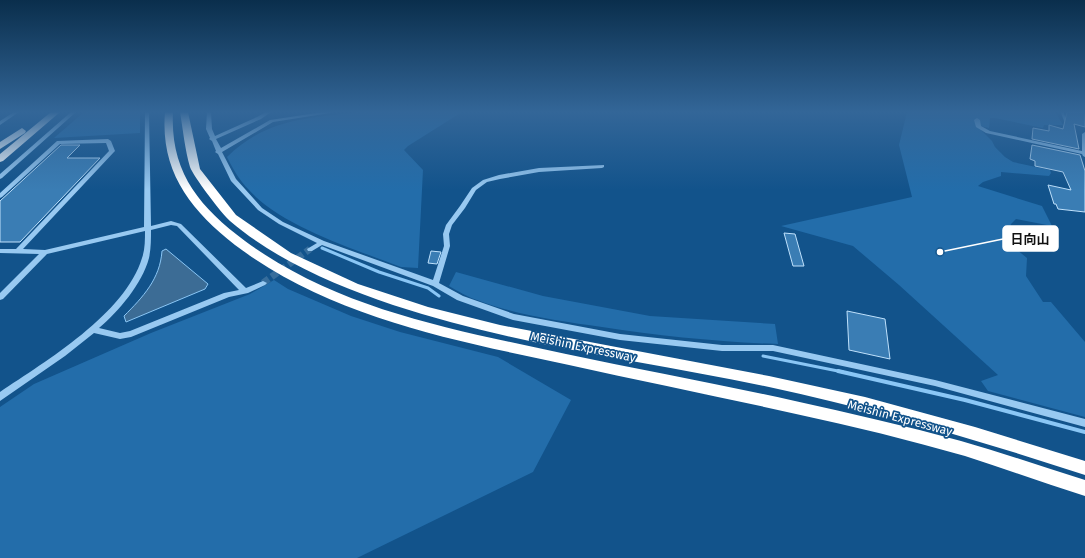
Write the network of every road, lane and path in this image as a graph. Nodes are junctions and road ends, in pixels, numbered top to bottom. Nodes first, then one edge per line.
1 (11, 138) edge
2 (25, 138) edge
3 (44, 138) edge
4 (147, 138) edge
5 (169, 138) edge
6 (185, 138) edge
7 (242, 138) edge
8 (1015, 138) edge
9 (1085, 138) edge
10 (212, 139) edge
11 (0, 146) edge
12 (218, 152) junction
13 (1085, 154) edge
14 (0, 159) edge
15 (602, 166) dead end
16 (0, 177) edge
17 (0, 196) edge
18 (148, 227) junction
19 (322, 242) junction
20 (310, 249) tunnel mouth
21 (0, 251) edge
22 (17, 252) junction
23 (45, 252) junction
24 (263, 282) tunnel mouth
25 (435, 284) junction
26 (245, 290) junction
27 (0, 297) edge
28 (94, 330) junction
29 (0, 397) edge
30 (1085, 424) edge
31 (1085, 468) edge
32 (1085, 488) edge

1 - 11 highway
2 - 14 highway
3 - 16 street
4 - 18 street
5 - 32 highway, Meishin Expressway
6 - 31 highway, Meishin Expressway
7 - 12 street
8 - 13 street
9 - 13 street
10 - 12 street
12 - 19 street
15 - 25 street
17 - 22 street
18 - 23 street
18 - 26 street
18 - 28 street
19 - 20 street
19 - 25 street
21 - 22 street
22 - 23 street
23 - 27 street
24 - 26 street
25 - 30 street
26 - 28 street
28 - 29 street

